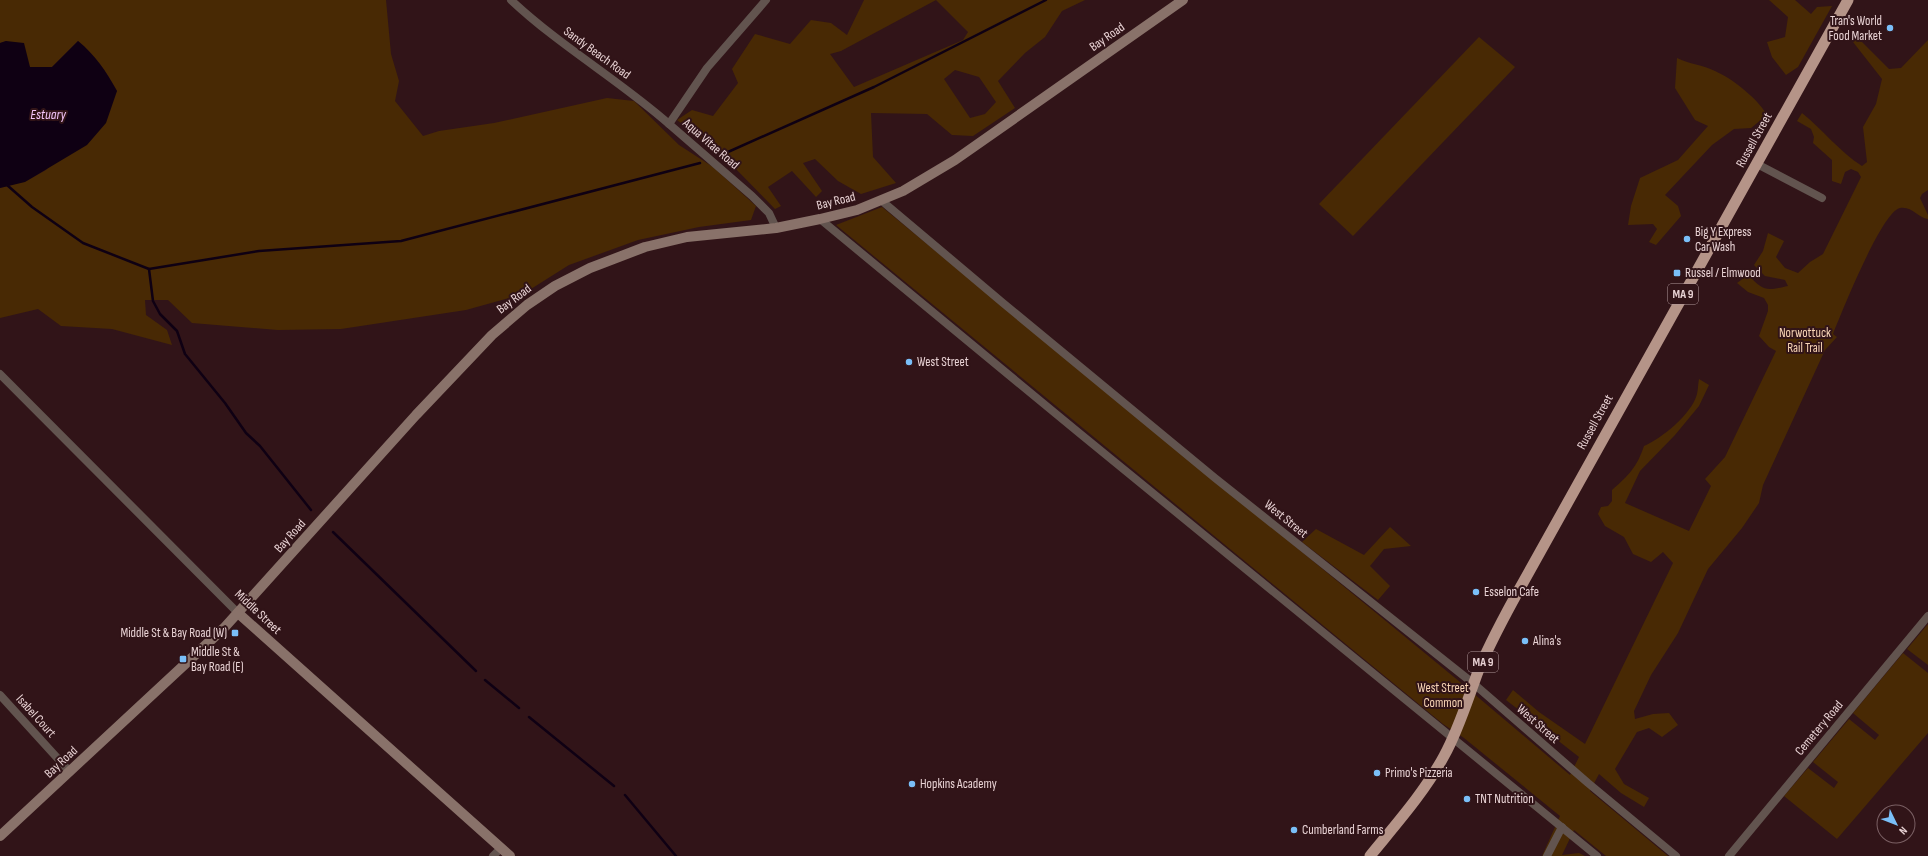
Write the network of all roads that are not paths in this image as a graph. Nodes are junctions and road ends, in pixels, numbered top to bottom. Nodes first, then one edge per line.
1 (511, 0) edge
2 (766, 0) edge
3 (1183, 0) edge
4 (1848, 0) edge
5 (669, 124) junction
6 (1757, 164) junction
7 (1822, 198) dead end
8 (882, 201) junction
9 (820, 219) junction
10 (776, 228) junction
11 (0, 374) edge
12 (238, 613) junction
13 (1928, 616) edge
14 (1474, 684) junction
15 (0, 695) edge
16 (1453, 739) junction
17 (70, 772) junction
18 (1562, 827) junction
19 (0, 836) edge
20 (501, 848) junction
21 (493, 856) edge
22 (510, 856) edge
23 (1370, 856) edge
24 (1547, 856) edge
25 (1597, 856) edge
26 (1676, 856) edge
27 (1729, 856) edge

1 - 5 street, Sandy Beach Road
2 - 5 street, Aqua Vitae Road
3 - 8 main road, Bay Road
4 - 6 highway, Russell Street / MA 9
5 - 10 street, Aqua Vitae Road
6 - 7 street
6 - 14 highway, Russell Street / MA 9
8 - 9 main road, Bay Road
8 - 14 street, West Street
9 - 10 main road, Bay Road
9 - 16 street
10 - 12 main road, Bay Road
11 - 12 street, Middle Street
12 - 17 main road, Bay Road
12 - 20 main road, Middle Street
13 - 27 street, Cemetery Road
14 - 16 highway, Russell Street / MA 9
14 - 26 street, West Street
15 - 17 street, Isabel Court
16 - 18 street
16 - 23 highway, Russell Street / MA 9
17 - 19 main road, Bay Road
18 - 24 street
18 - 25 street
20 - 21 street
20 - 22 main road, Middle Street

